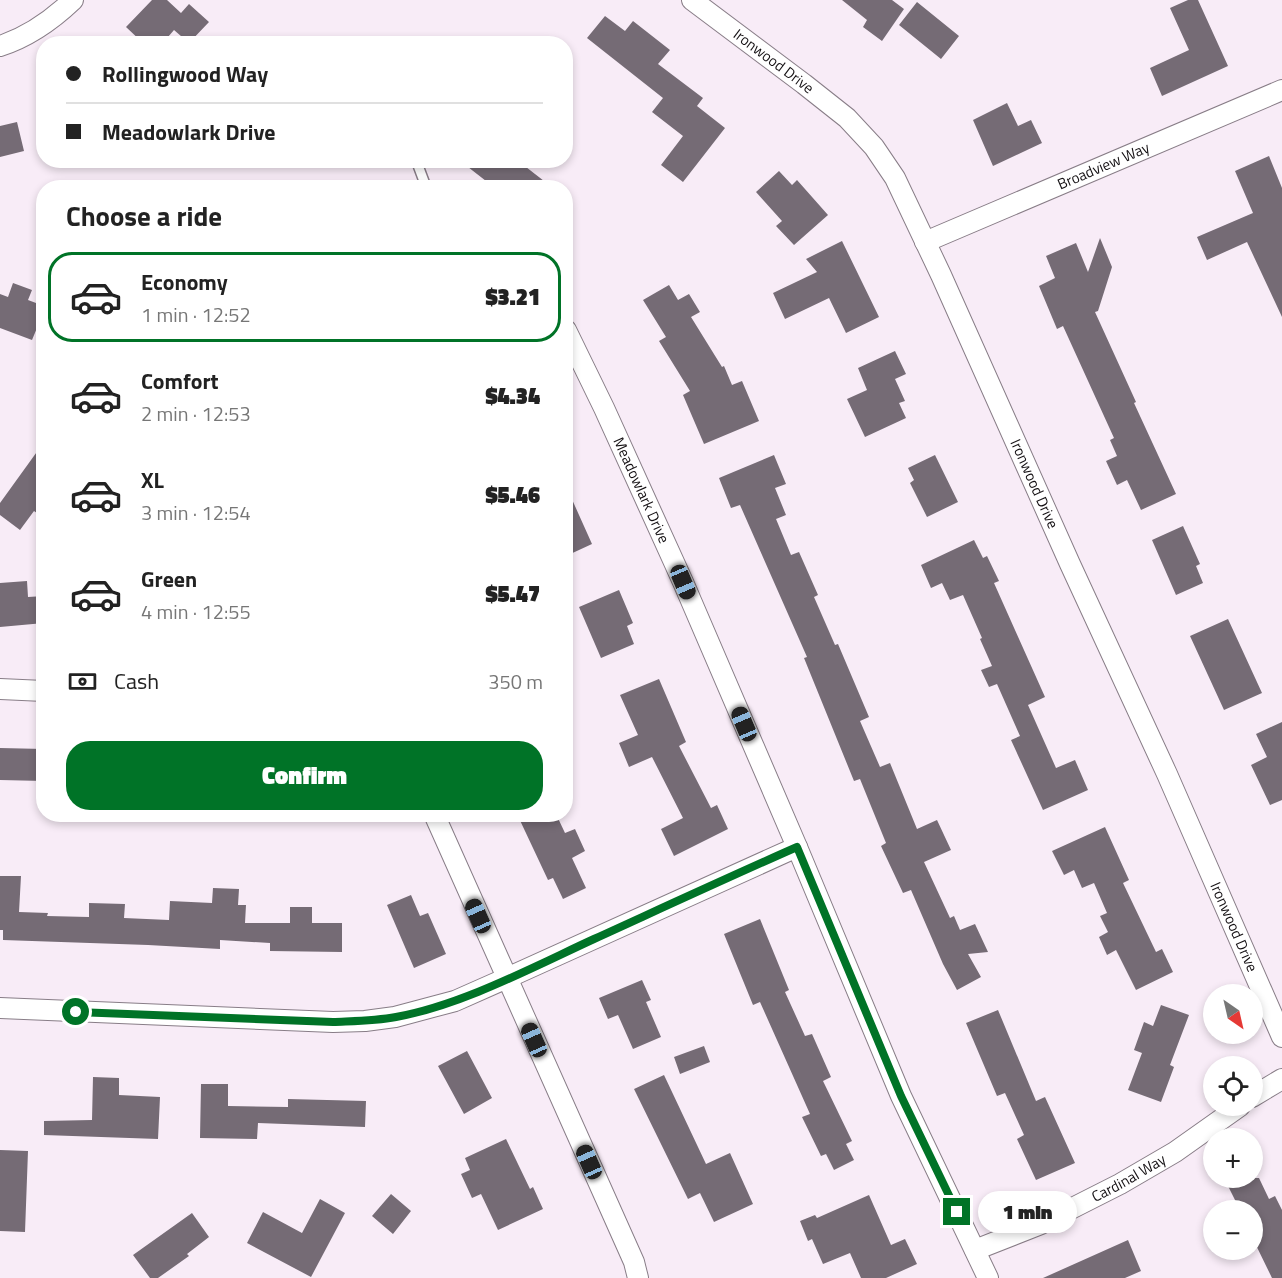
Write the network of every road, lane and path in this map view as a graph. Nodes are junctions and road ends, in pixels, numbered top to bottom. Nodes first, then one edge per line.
1 (74, 0) edge
2 (692, 0) edge
3 (0, 46) edge
4 (1282, 90) edge
5 (925, 242) junction
6 (573, 344) edge
7 (0, 689) edge
8 (36, 691) edge
9 (438, 822) edge
10 (797, 847) junction
11 (507, 978) junction
12 (0, 1008) edge
13 (1282, 1036) edge
14 (1282, 1079) edge
15 (1263, 1090) edge
16 (1226, 1116) edge
17 (975, 1250) junction
18 (638, 1278) edge
19 (988, 1278) edge

1 - 3 street
2 - 5 street, Ironwood Drive
4 - 5 street, Broadview Way
5 - 13 street, Ironwood Drive
6 - 10 street, Meadowlark Drive
7 - 8 street
9 - 11 street
10 - 11 street
10 - 17 street, Meadowlark Drive
11 - 12 street
11 - 18 street
14 - 15 street
16 - 17 street, Cardinal Way
17 - 19 street, Meadowlark Drive

